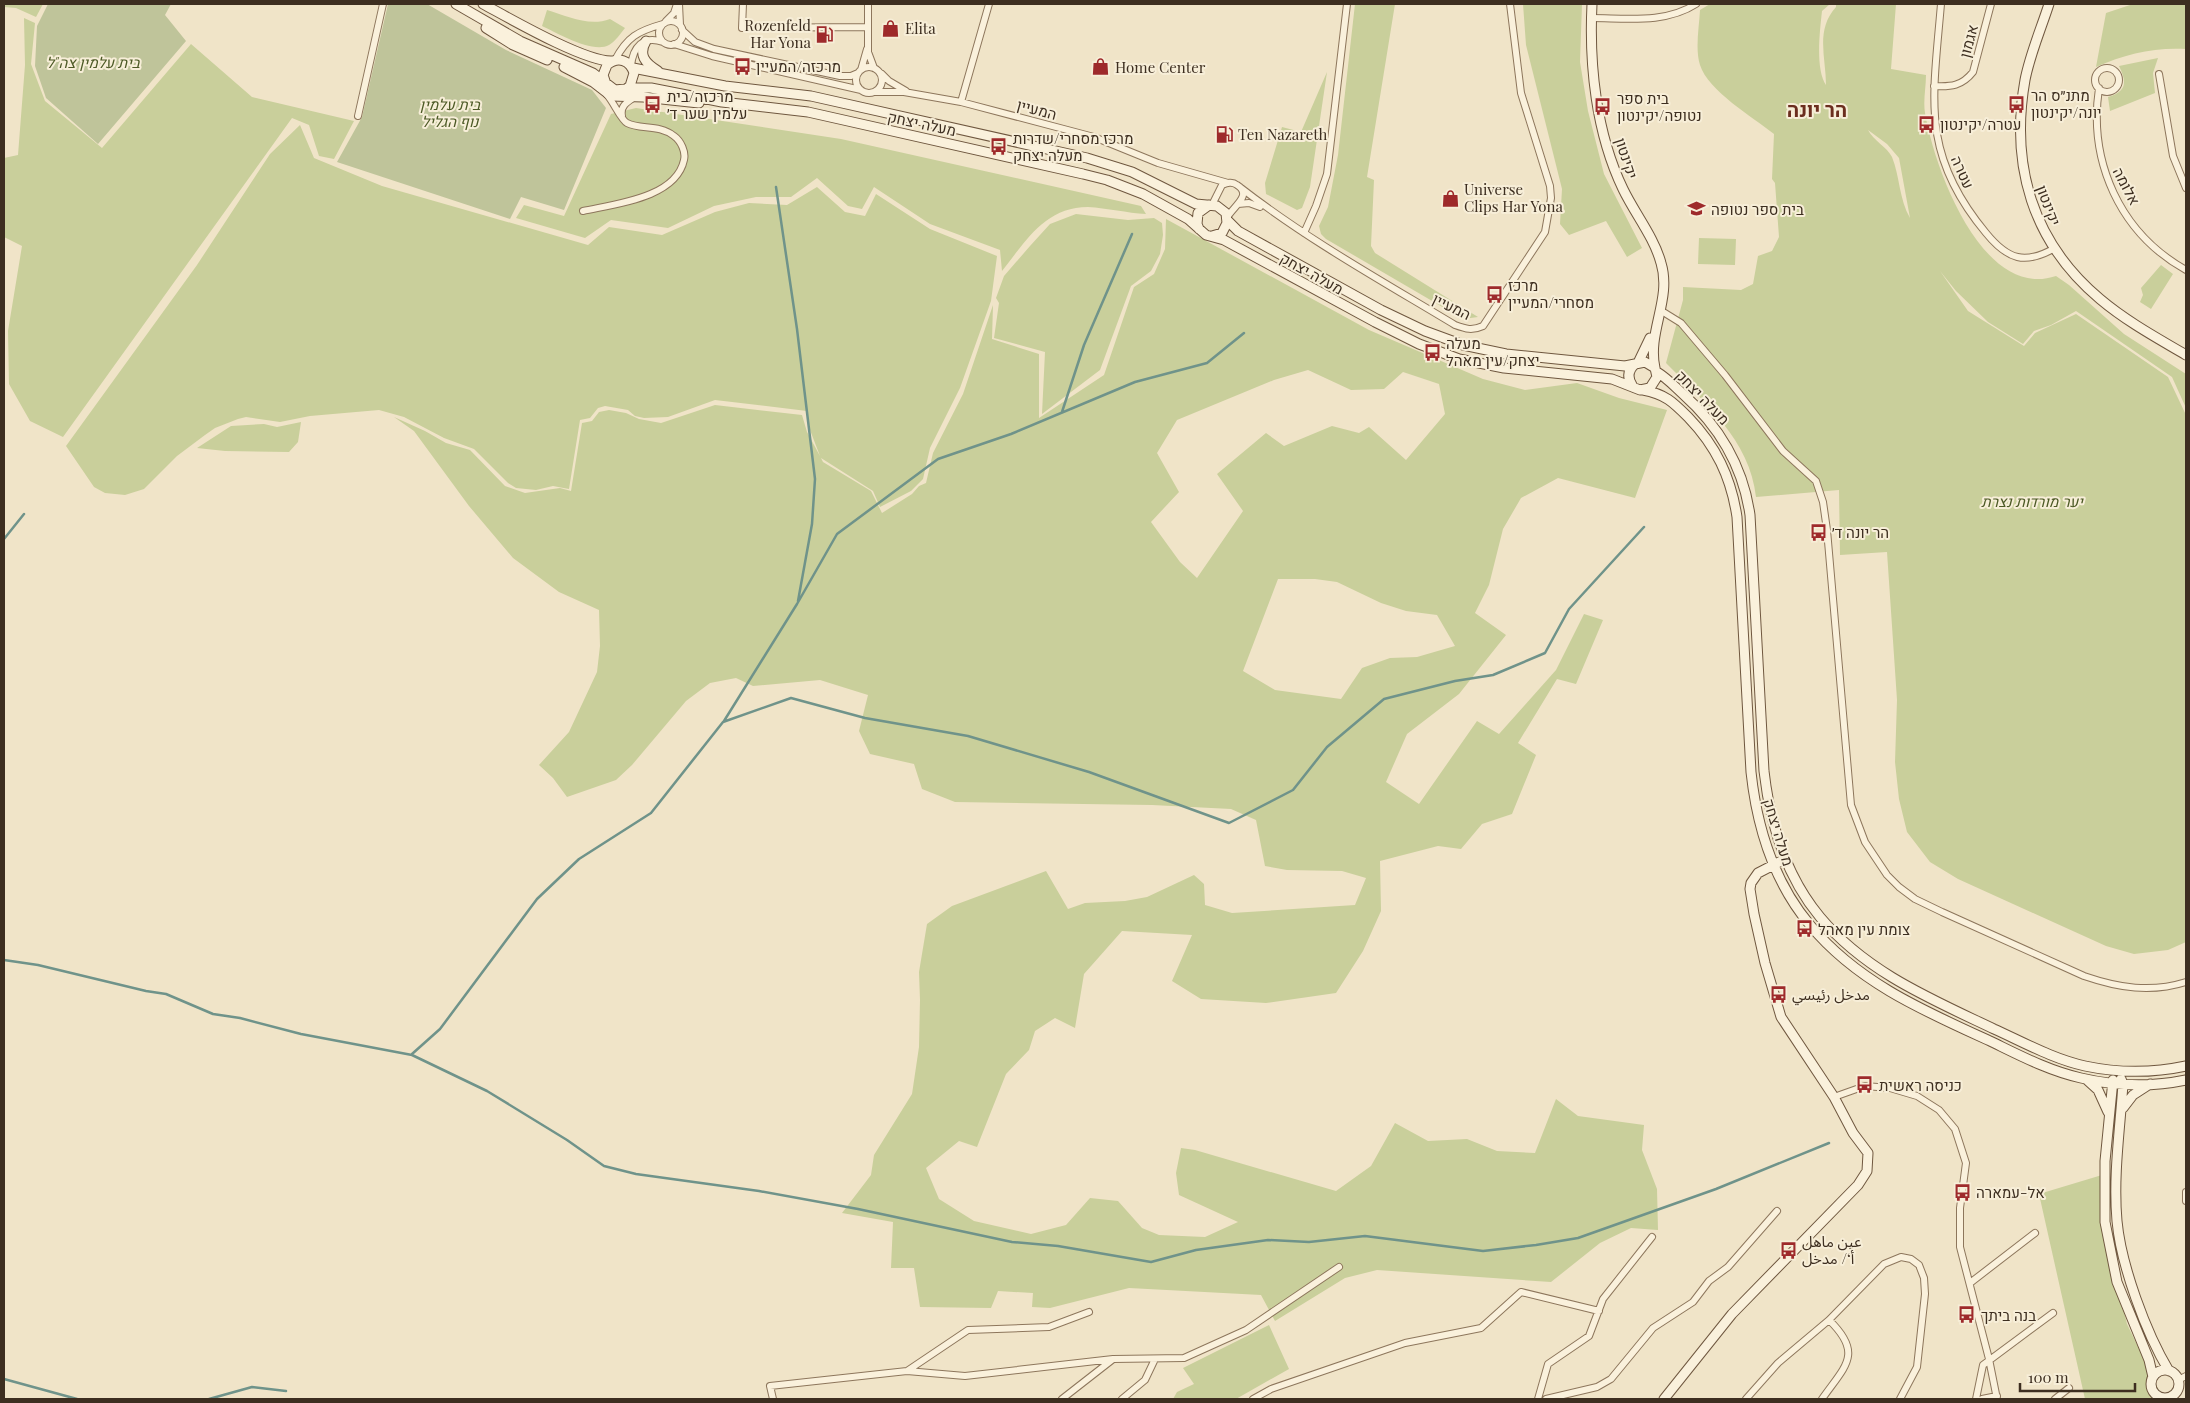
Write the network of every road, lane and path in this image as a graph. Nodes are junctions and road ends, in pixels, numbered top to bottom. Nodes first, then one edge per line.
1 (384, 4) edge
2 (483, 4) edge
3 (678, 4) edge
4 (743, 4) edge
5 (868, 4) edge
6 (989, 4) edge
7 (1347, 4) edge
8 (1510, 4) edge
9 (1592, 4) edge
10 (1696, 4) edge
11 (1941, 4) edge
12 (1991, 4) edge
13 (2049, 4) edge
14 (460, 6) edge
15 (1591, 18) junction
16 (664, 23) junction
17 (868, 27) junction
18 (681, 28) junction
19 (646, 41) junction
20 (664, 42) junction
21 (674, 44) junction
22 (867, 45) junction
23 (613, 61) junction
24 (632, 67) junction
25 (874, 68) junction
26 (859, 71) junction
27 (665, 74) junction
28 (881, 74) junction
29 (2159, 74) dead end
30 (1934, 86) junction
31 (2098, 88) dead end
32 (606, 89) junction
33 (626, 89) junction
34 (861, 90) junction
35 (874, 92) junction
36 (914, 94) junction
37 (636, 96) junction
38 (961, 102) junction
39 (762, 107) junction
40 (358, 116) dead end
41 (623, 117) junction
42 (1208, 176) junction
43 (1228, 183) junction
44 (1241, 188) junction
45 (2186, 188) edge
46 (1218, 191) junction
47 (1238, 204) junction
48 (1210, 205) junction
49 (583, 211) dead end
50 (1270, 211) junction
51 (1227, 219) junction
52 (1199, 229) junction
53 (1304, 233) junction
54 (1212, 236) junction
55 (2055, 248) junction
56 (2186, 270) edge
57 (1660, 311) junction
58 (2186, 355) edge
59 (1637, 363) junction
60 (1656, 370) junction
61 (1636, 388) junction
62 (1785, 859) junction
63 (1773, 865) junction
64 (2186, 982) edge
65 (2186, 1066) edge
66 (2118, 1071) junction
67 (2087, 1080) junction
68 (2186, 1080) edge
69 (2111, 1084) junction
70 (2123, 1084) junction
71 (2150, 1084) junction
72 (1834, 1097) junction
73 (2121, 1111) junction
74 (2109, 1114) junction
75 (2186, 1192) edge
76 (2186, 1202) edge
77 (1777, 1211) dead end
78 (2035, 1233) dead end
79 (1652, 1237) dead end
80 (1340, 1268) dead end
81 (1970, 1284) junction
82 (1599, 1310) junction
83 (1089, 1312) dead end
84 (2053, 1313) dead end
85 (1829, 1320) junction
86 (1155, 1358) junction
87 (1113, 1359) junction
88 (1989, 1359) junction
89 (907, 1370) junction
90 (2169, 1371) junction
91 (2153, 1376) junction
92 (2182, 1378) edge
93 (2069, 1388) dead end
94 (2174, 1397) edge
95 (1997, 1398) edge
96 (2159, 1398) edge
97 (773, 1399) edge
98 (1062, 1399) edge
99 (1122, 1399) edge
100 (1253, 1399) edge
101 (1538, 1399) edge
102 (1546, 1399) edge
103 (1664, 1399) edge
104 (1746, 1399) edge
105 (1822, 1399) edge
106 (1900, 1399) edge
107 (1976, 1399) edge
108 (1982, 1399) edge
109 (2054, 1399) edge

1 - 40 street
2 - 23 street
3 - 16 street
3 - 18 street
4 - 17 street
5 - 17 street
6 - 38 street
7 - 53 street
8 - 53 street, המעיין
9 - 15 street, יקינטון
10 - 15 street
11 - 30 street, עטרה
12 - 30 street, אגמון
13 - 55 street, יקינטון
14 - 32 street
15 - 57 street, יקינטון
16 - 18 street
16 - 20 street
16 - 23 street
17 - 22 street
18 - 21 street
18 - 26 street
19 - 20 street
19 - 24 street
19 - 27 street
20 - 21 street
21 - 34 street
22 - 25 street
22 - 26 street
23 - 24 street
23 - 32 street
24 - 27 street, מעלה יצחק
24 - 33 street
25 - 26 street
25 - 28 street
26 - 34 street
27 - 48 street, מעלה יצחק
28 - 35 street
28 - 36 street, המעיין
29 - 45 street
30 - 55 street, עטרה
31 - 56 street, אלומה
32 - 33 street
32 - 37 street
32 - 41 street
33 - 39 street, מעלה יצחק
34 - 35 street
35 - 36 street, המעיין
36 - 38 street, המעיין
37 - 39 street
37 - 41 street
38 - 42 street, המעיין
39 - 52 street, מעלה יצחק
41 - 49 street
42 - 43 street, המעיין
42 - 46 street
43 - 44 street, המעיין
43 - 46 street
44 - 47 street
44 - 50 street, המעיין
46 - 48 street
47 - 50 street, המעיין
47 - 51 street
48 - 51 street
48 - 52 street
50 - 53 street, המעיין
51 - 54 street
51 - 59 street, מעלה יצחק
52 - 54 street
54 - 61 street, מעלה יצחק
55 - 58 street, יקינטון
57 - 59 street, יקינטון
57 - 60 street, יקינטון
57 - 64 street
59 - 60 street
59 - 61 street
60 - 61 street
60 - 62 street, מעלה יצחק
61 - 63 street, מעלה יצחק
62 - 63 street
62 - 66 street, מעלה יצחק
63 - 67 street, מעלה יצחק
63 - 72 street
65 - 66 street, מעלה יצחק
66 - 69 street
66 - 70 street
67 - 69 street, מעלה יצחק
67 - 74 street
68 - 71 street, מעלה יצחק
69 - 70 street, מעלה יצחק
69 - 74 street
70 - 71 street, מעלה יצחק
70 - 73 street
71 - 73 street
72 - 81 street
72 - 103 street
73 - 90 street
74 - 91 street
75 - 76 street
77 - 102 street
78 - 81 street
79 - 82 street
80 - 86 street
81 - 88 street
82 - 100 street
82 - 101 street
83 - 89 street
84 - 88 street
85 - 104 street
85 - 105 street
85 - 106 street
86 - 87 street
86 - 99 street
87 - 89 street
87 - 98 street
88 - 95 street
88 - 107 street
89 - 97 street
90 - 91 street
90 - 92 street
91 - 96 street
92 - 94 street
93 - 109 street
94 - 96 street
95 - 108 street

